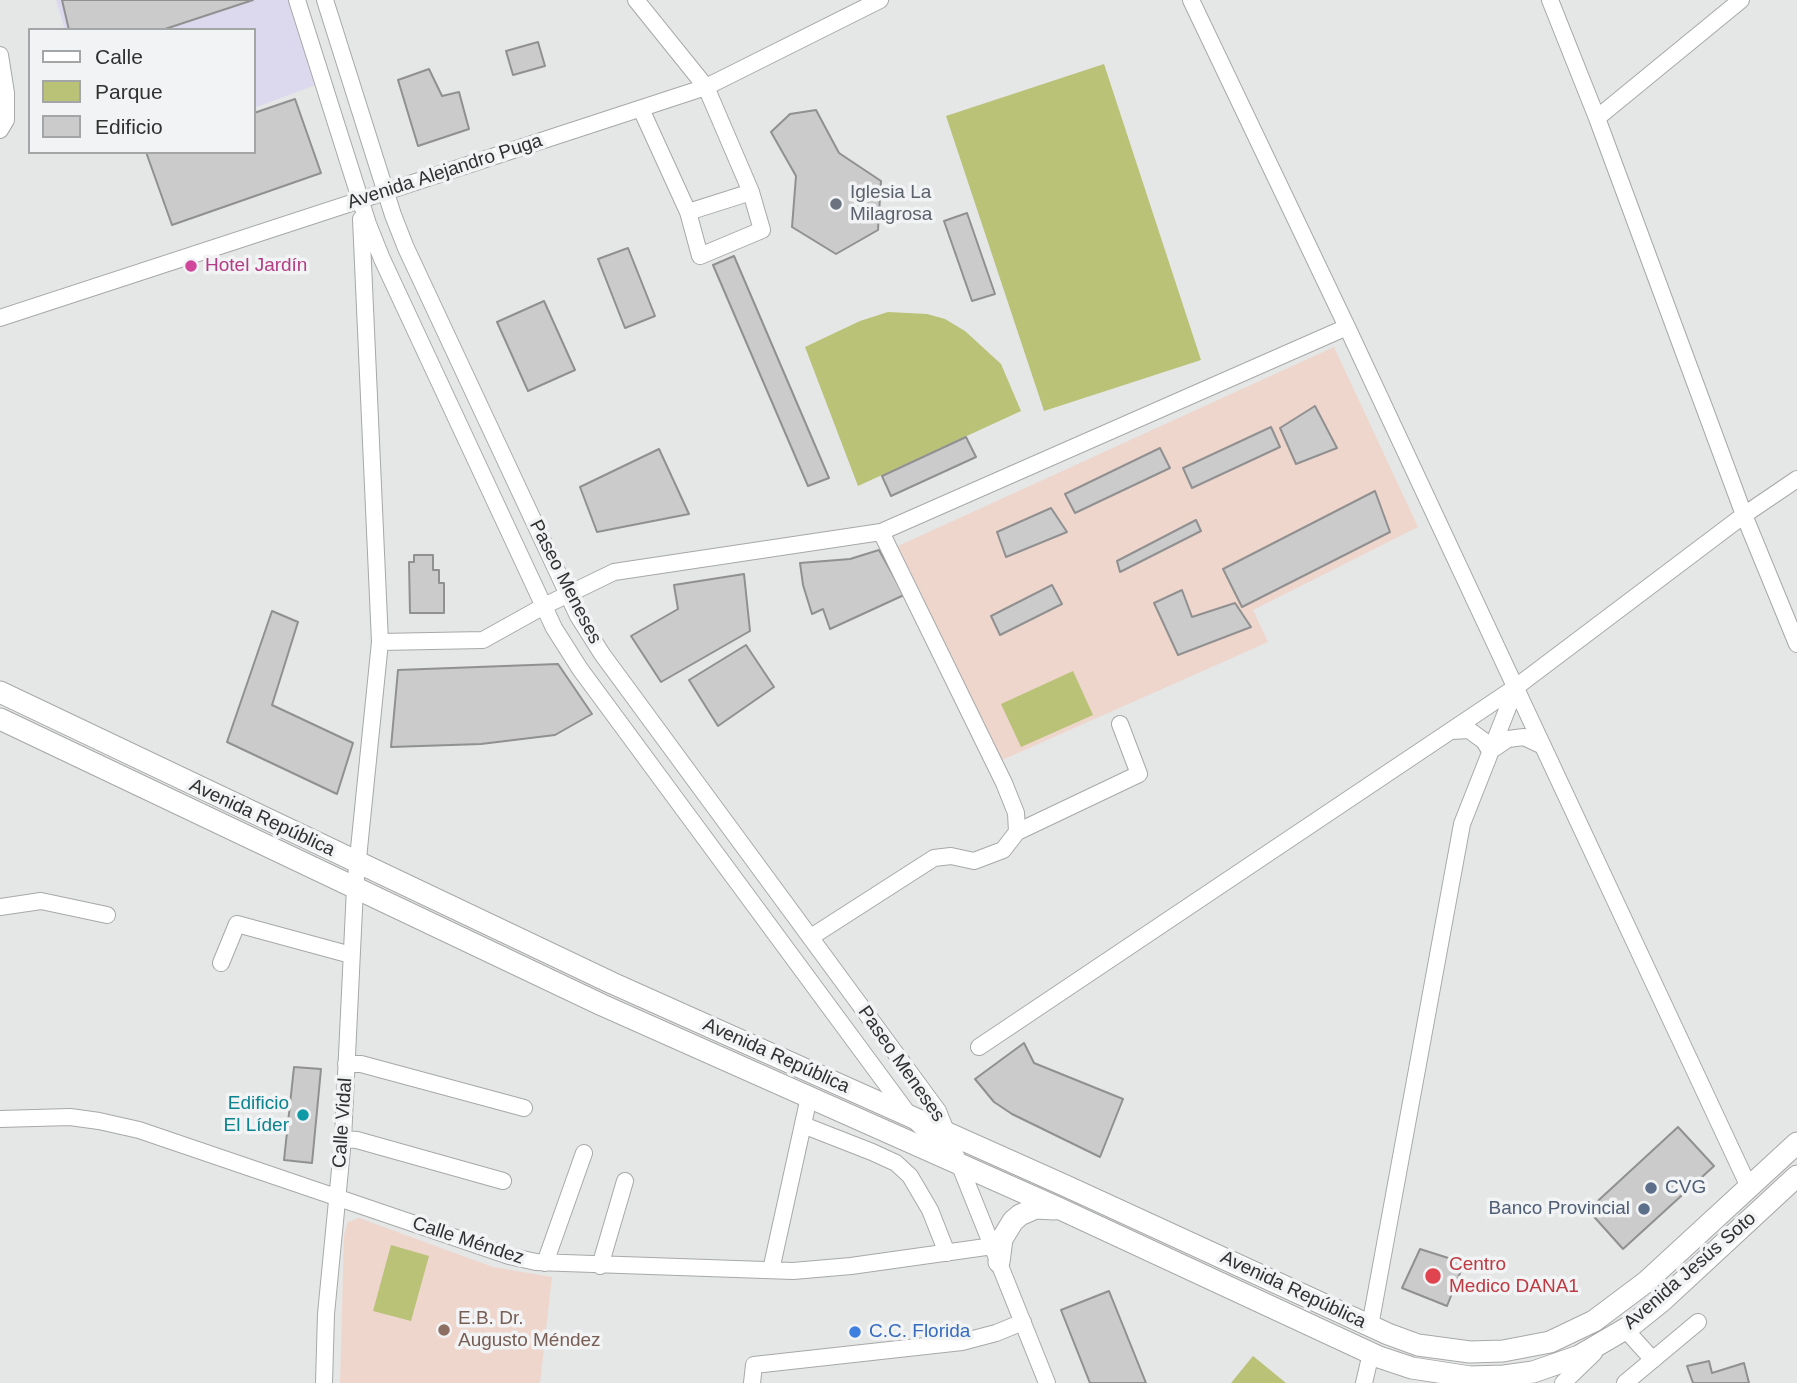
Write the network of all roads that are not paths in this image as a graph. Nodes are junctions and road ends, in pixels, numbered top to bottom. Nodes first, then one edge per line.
1 (296, 0) edge
2 (325, 0) edge
3 (636, 0) edge
4 (880, 0) edge
5 (1191, 0) edge
6 (1550, 0) edge
7 (1741, 0) edge
8 (0, 55) edge
9 (706, 87) junction
10 (641, 109) junction
11 (1597, 118) junction
12 (0, 130) edge
13 (386, 191) junction
14 (751, 192) junction
15 (360, 199) junction
16 (688, 212) junction
17 (0, 318) edge
18 (1347, 327) junction
19 (1797, 479) edge
20 (1744, 515) junction
21 (881, 532) junction
22 (568, 595) junction
23 (544, 606) junction
24 (380, 642) junction
25 (1797, 643) edge
26 (1516, 687) junction
27 (0, 692) edge
28 (0, 719) edge
29 (1120, 724) dead end
30 (1452, 732) junction
31 (1543, 746) junction
32 (1490, 751) junction
33 (1017, 832) junction
34 (358, 863) junction
35 (355, 888) junction
36 (0, 908) edge
37 (107, 915) dead end
38 (811, 937) junction
39 (351, 955) junction
40 (221, 963) dead end
41 (979, 1047) dead end
42 (346, 1064) junction
43 (809, 1097) junction
44 (524, 1108) dead end
45 (909, 1115) junction
46 (0, 1119) edge
47 (803, 1125) junction
48 (947, 1132) junction
49 (343, 1139) junction
50 (1797, 1143) edge
51 (584, 1153) dead end
52 (960, 1164) junction
53 (1797, 1176) edge
54 (503, 1181) dead end
55 (625, 1181) dead end
56 (1749, 1187) junction
57 (337, 1197) junction
58 (1060, 1210) junction
59 (947, 1253) junction
60 (996, 1254) junction
61 (545, 1263) junction
62 (600, 1266) junction
63 (771, 1270) junction
64 (1023, 1322) junction
65 (1698, 1322) dead end
66 (1370, 1326) junction
67 (1625, 1329) junction
68 (1568, 1334) junction
69 (1607, 1341) junction
70 (1371, 1353) junction
71 (1653, 1360) junction
72 (1412, 1368) junction
73 (1529, 1377) edge
74 (324, 1383) edge
75 (751, 1383) edge
76 (1047, 1383) edge
77 (1364, 1383) edge
78 (1438, 1383) edge
79 (1563, 1383) edge
80 (1625, 1383) edge

1 - 15 street, Paseo Meneses
2 - 13 street, Paseo Meneses
3 - 9 street
4 - 9 street, Avenida Alejandro Puga
5 - 18 street
6 - 11 street
7 - 11 street
8 - 12 street
9 - 10 street, Avenida Alejandro Puga
9 - 14 street
10 - 13 street, Avenida Alejandro Puga
10 - 16 street
11 - 20 street
13 - 15 street, Avenida Alejandro Puga
13 - 22 street, Paseo Meneses
14 - 16 street
14 - 16 street
15 - 17 street, Avenida Alejandro Puga
15 - 23 street, Paseo Meneses
15 - 24 street, Calle Vidal
18 - 21 street
18 - 26 street
19 - 20 street
20 - 25 street
20 - 26 street
21 - 22 street
21 - 33 street
22 - 23 street
22 - 38 street, Paseo Meneses
23 - 24 street
23 - 45 street, Paseo Meneses
24 - 34 street, Calle Vidal
26 - 30 street
26 - 31 street
26 - 32 street
27 - 34 main road, Avenida República
28 - 35 main road, Avenida República
29 - 33 street
30 - 32 street
30 - 41 street
31 - 32 street
31 - 56 street
32 - 66 street
33 - 38 street
34 - 35 street, Calle Vidal
34 - 45 main road, Avenida República
35 - 39 street, Calle Vidal
35 - 43 main road, Avenida República
36 - 37 street
38 - 48 street, Paseo Meneses
39 - 40 street
39 - 42 street, Calle Vidal
42 - 44 street
42 - 49 street, Calle Vidal
43 - 47 street
43 - 52 main road, Avenida República
45 - 48 main road, Avenida República
45 - 52 street, Paseo Meneses
46 - 57 street, Calle Méndez
47 - 59 street
47 - 63 street
48 - 52 street, Paseo Meneses
48 - 66 main road, Avenida República
49 - 54 street
49 - 57 street, Calle Vidal
50 - 56 main road, Avenida Jesús Soto
51 - 61 street
52 - 58 main road, Avenida República
52 - 60 street
53 - 67 main road, Avenida Jesús Soto
55 - 62 street
56 - 68 main road, Avenida Jesús Soto
57 - 61 street, Calle Méndez
57 - 74 street, Calle Vidal
58 - 60 main road
58 - 70 main road, Avenida República
59 - 60 street, Calle Méndez
59 - 63 street, Calle Méndez
60 - 64 street
61 - 62 street, Calle Méndez
62 - 63 street, Calle Méndez
64 - 75 street
64 - 76 street
65 - 71 street
66 - 68 main road, Avenida República
67 - 69 main road, Avenida Jesús Soto
67 - 71 street
68 - 73 main road
69 - 73 main road, Avenida Jesús Soto
69 - 79 street
70 - 72 main road, Avenida República
70 - 77 street
71 - 80 street
72 - 73 main road, Avenida Jesús Soto
72 - 78 main road

